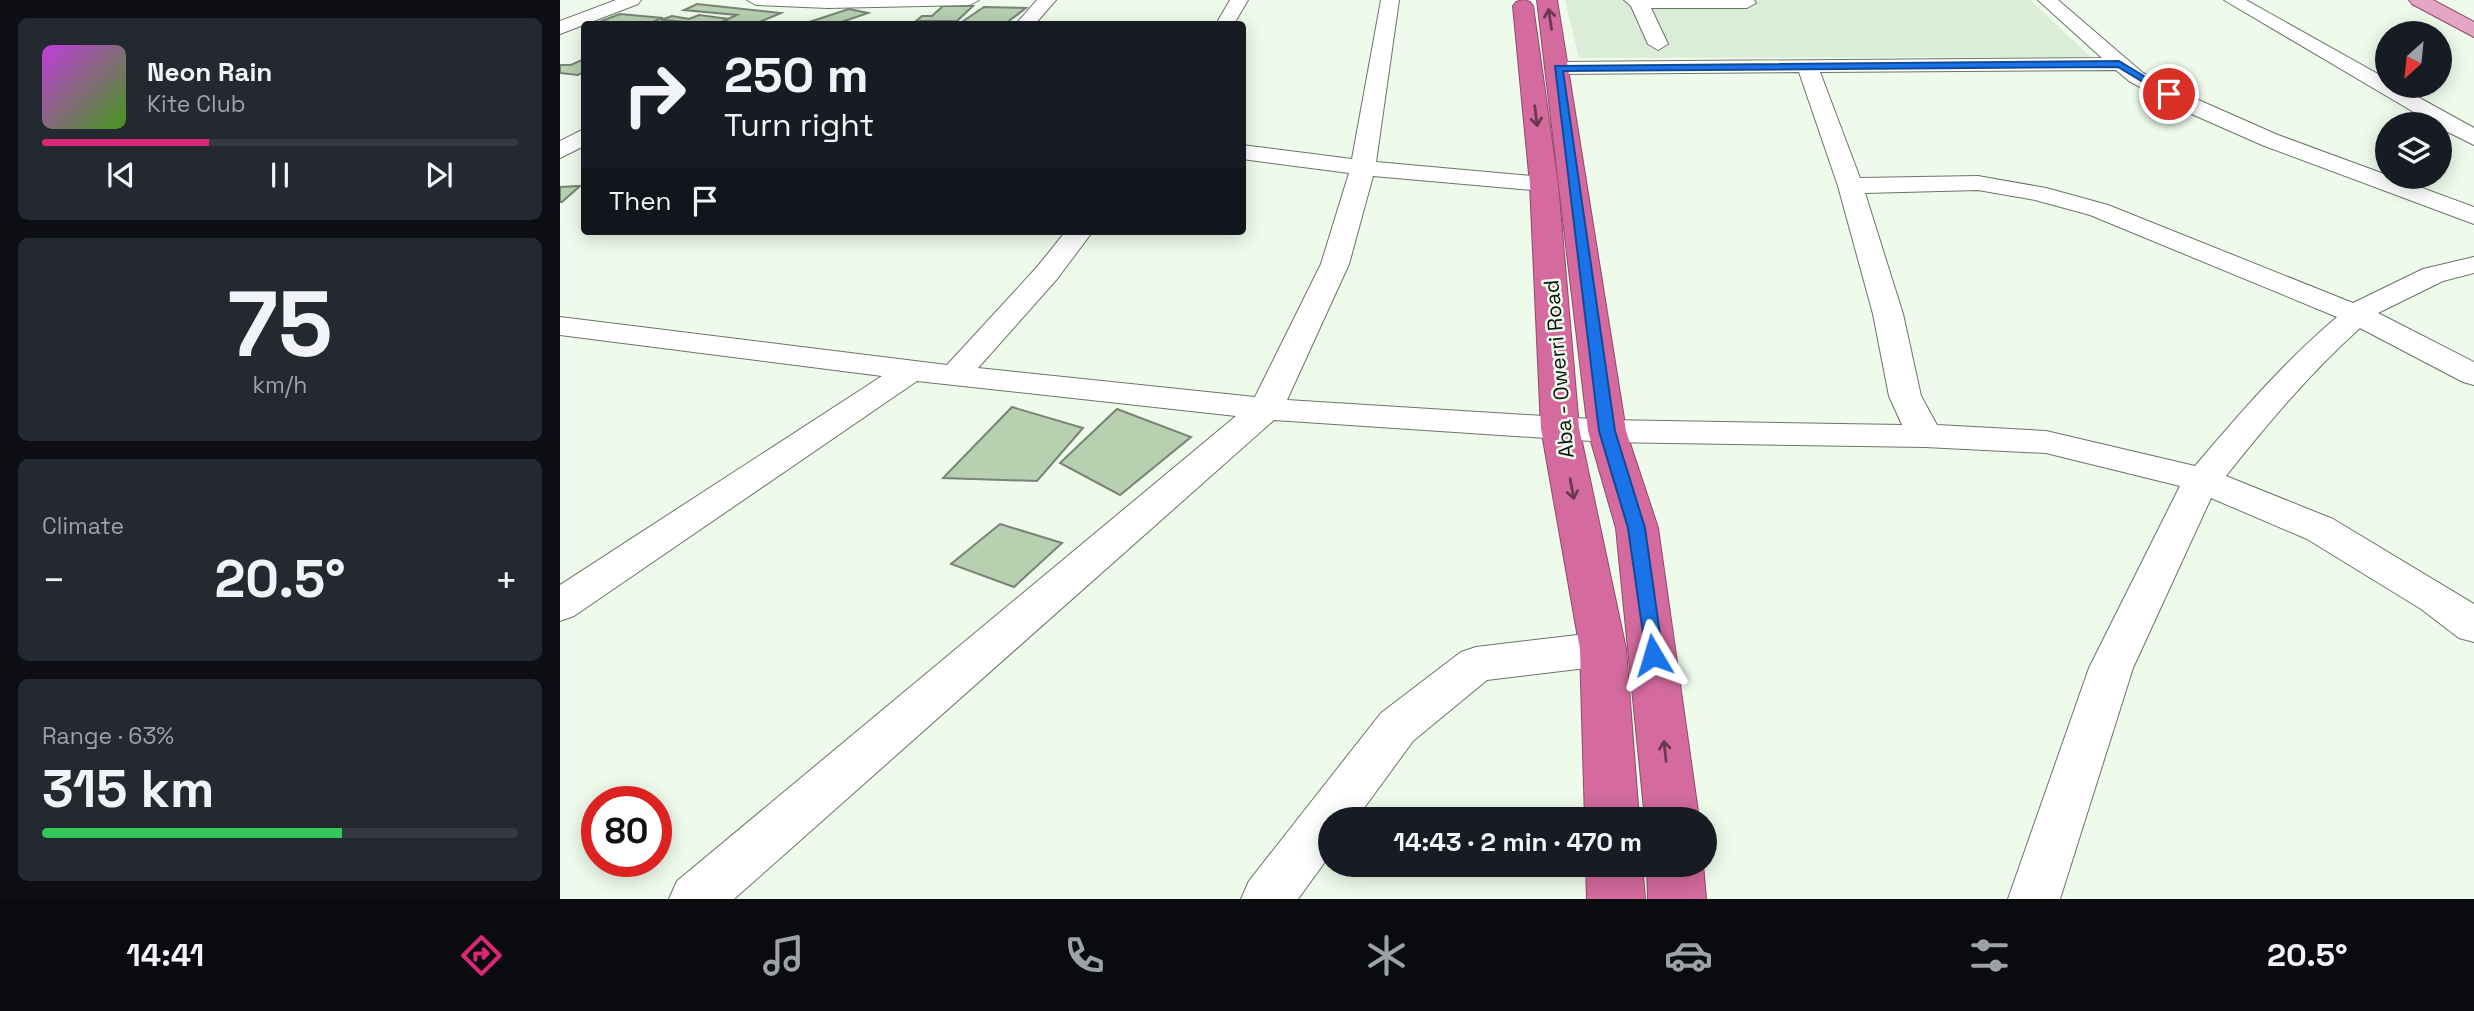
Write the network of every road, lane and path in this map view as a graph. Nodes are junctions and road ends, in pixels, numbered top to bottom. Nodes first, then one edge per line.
1 (632, 0) edge
2 (756, 0) edge
3 (970, 0) edge
4 (1047, 0) edge
5 (1239, 0) edge
6 (1390, 0) edge
7 (1522, 0) edge
8 (1547, 0) edge
9 (2047, 0) edge
10 (2233, 0) edge
11 (2419, 0) edge
12 (2438, 0) edge
13 (830, 1) edge
14 (1636, 1) edge
15 (1746, 3) dead end
16 (797, 19) dead end
17 (2474, 19) edge
18 (1028, 21) edge
19 (1228, 21) edge
20 (560, 28) edge
21 (2474, 31) edge
22 (1658, 44) dead end
23 (2119, 64) junction
24 (1807, 66) junction
25 (1558, 68) junction
26 (2474, 138) edge
27 (1246, 153) edge
28 (1363, 168) junction
29 (1544, 184) junction
30 (1850, 186) junction
31 (2474, 216) edge
32 (1077, 235) edge
33 (2474, 265) edge
34 (2358, 315) junction
35 (560, 326) edge
36 (911, 371) junction
37 (956, 374) junction
38 (2474, 375) edge
39 (1266, 409) junction
40 (1560, 428) junction
41 (1607, 431) junction
42 (1925, 436) junction
43 (2203, 480) junction
44 (560, 605) edge
45 (2474, 626) edge
46 (1603, 649) junction
47 (1611, 807) edge
48 (1671, 807) edge
49 (1615, 877) edge
50 (1676, 877) edge
51 (695, 899) edge
52 (1267, 899) edge
53 (1616, 899) edge
54 (1677, 899) edge
55 (2034, 899) edge

1 - 20 street
2 - 13 street
3 - 13 street
4 - 18 street
5 - 19 street
6 - 28 street
7 -> 29 highway, Aba - Owerri Road
25 -> 8 highway
9 - 23 street
10 - 26 street
11 - 21 main road
12 - 17 main road
13 - 16 street
14 - 15 street
14 - 22 street
23 - 24 street
23 - 31 street
24 - 25 street
24 - 30 street
25 - 41 highway
27 - 28 street
28 - 29 street
28 - 39 street
29 - 40 highway, Aba - Owerri Road
30 - 34 street
30 - 42 street
32 - 37 street
33 - 34 street
34 - 38 street
34 - 43 street
35 - 36 street
36 - 37 street
36 - 44 street
37 - 39 street
39 - 40 street
39 - 51 street
40 - 41 street
40 -> 46 highway, Aba - Owerri Road
41 - 42 street
48 -> 41 highway
42 - 43 street
43 - 45 street
43 - 55 street
46 - 47 highway, Aba - Owerri Road
46 - 52 street
49 - 53 highway
50 - 54 highway

